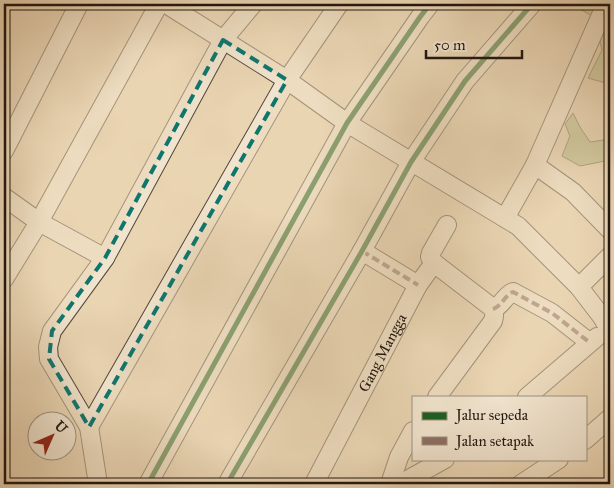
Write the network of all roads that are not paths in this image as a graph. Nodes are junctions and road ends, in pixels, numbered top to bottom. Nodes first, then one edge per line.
1 (79, 4) edge
2 (159, 4) edge
3 (166, 4) edge
4 (253, 4) edge
5 (340, 4) edge
6 (430, 4) edge
7 (532, 4) edge
8 (606, 4) edge
9 (223, 40) junction
10 (287, 80) junction
11 (347, 123) junction
12 (4, 151) edge
13 (411, 162) junction
14 (535, 165) junction
15 (4, 197) edge
16 (505, 218) junction
17 (39, 222) junction
18 (447, 225) dead end
19 (610, 230) edge
20 (362, 251) junction
21 (610, 256) edge
22 (104, 258) junction
23 (434, 263) junction
24 (4, 279) edge
25 (418, 285) junction
26 (579, 288) junction
27 (493, 309) junction
28 (610, 329) edge
29 (589, 342) junction
30 (438, 396) edge
31 (528, 396) edge
32 (610, 418) edge
33 (89, 427) junction
34 (412, 433) edge
35 (586, 439) edge
36 (443, 460) edge
37 (558, 460) edge
38 (93, 482) edge
39 (154, 482) edge
40 (227, 484) edge
41 (314, 484) edge
42 (390, 484) edge
43 (400, 484) edge
44 (522, 484) edge

1 - 12 street
2 - 17 street
3 - 9 street
4 - 9 street
5 - 10 street
6 - 11 street
7 - 13 street
8 - 14 street
9 - 10 street
9 - 22 street
10 - 11 street
10 - 33 street
11 - 13 street
11 - 39 street
13 - 16 street
13 - 20 street
14 - 16 street
14 - 19 street
15 - 17 street
16 - 26 street
17 - 22 street
17 - 24 street
18 - 23 street, Gang Mangga
20 - 25 street
20 - 40 street
21 - 26 street
22 - 33 street
23 - 25 street, Gang Mangga
23 - 27 street
25 - 41 street, Gang Mangga
26 - 28 street
27 - 29 street
27 - 30 street
28 - 29 street
29 - 31 street
32 - 35 street
33 - 38 street
34 - 42 street
36 - 43 street
37 - 44 street

